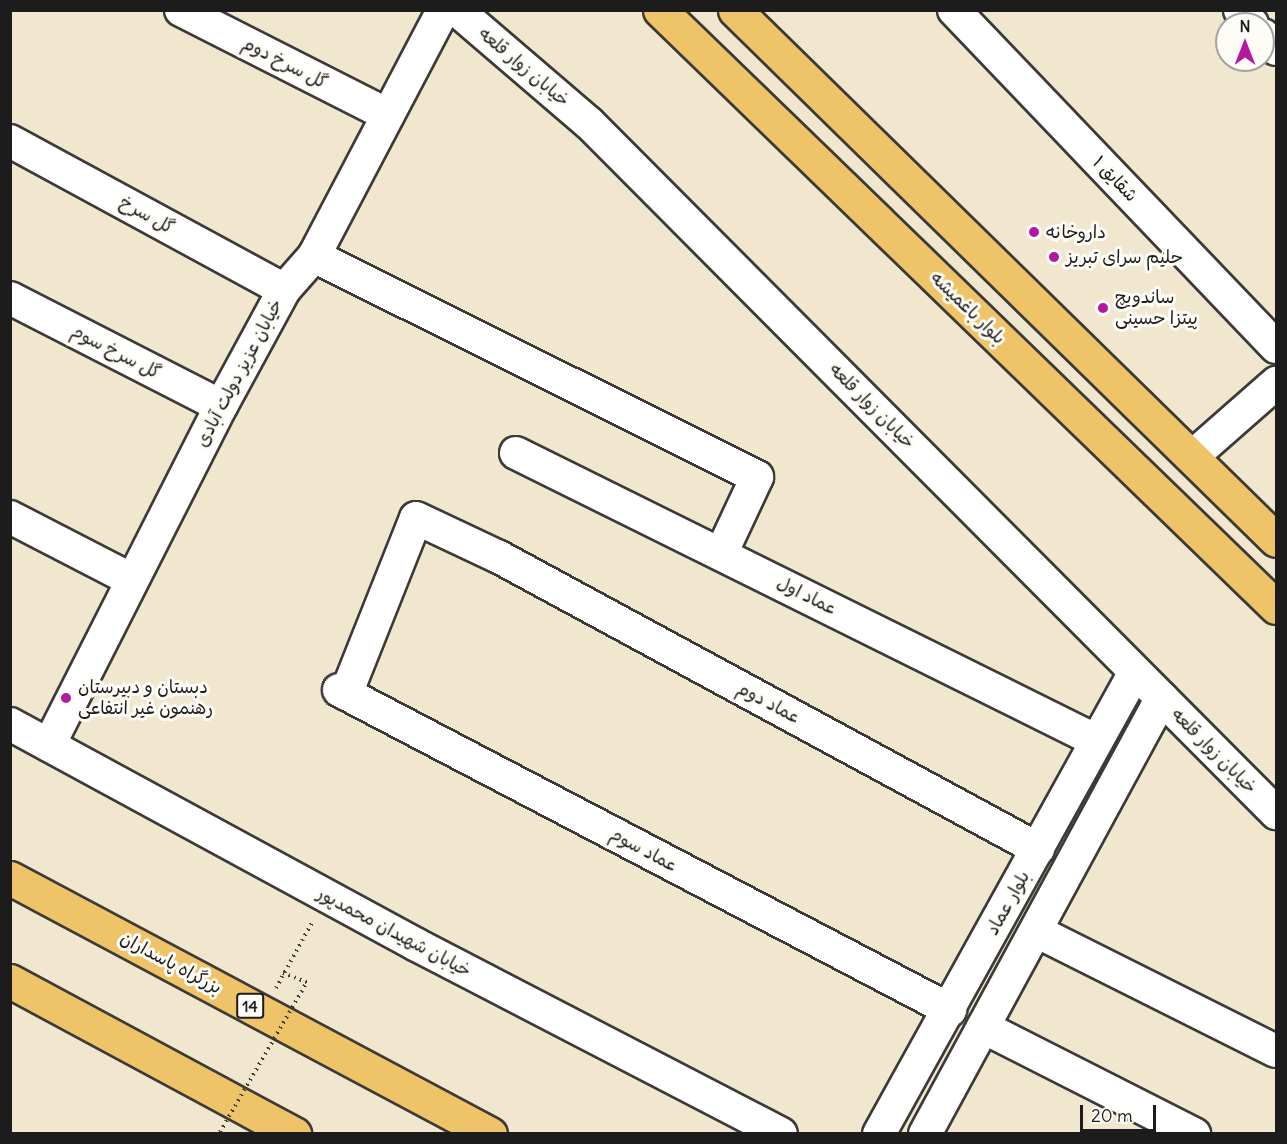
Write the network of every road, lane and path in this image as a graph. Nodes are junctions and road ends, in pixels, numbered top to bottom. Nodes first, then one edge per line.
1 (181, 10) edge
2 (443, 10) edge
3 (457, 10) edge
4 (660, 10) edge
5 (735, 10) edge
6 (954, 10) edge
7 (388, 115) junction
8 (10, 141) edge
9 (314, 256) junction
10 (284, 290) junction
11 (10, 298) edge
12 (1276, 347) edge
13 (1269, 401) edge
14 (221, 406) junction
15 (516, 453) dead end
16 (1193, 456) junction
17 (1264, 513) edge
18 (10, 517) edge
19 (1276, 540) edge
20 (1216, 547) junction
21 (721, 554) junction
22 (130, 579) junction
23 (1276, 607) edge
24 (1135, 672) junction
25 (342, 692) joint
26 (1162, 698) junction
27 (10, 724) edge
28 (1097, 741) junction
29 (49, 745) junction
30 (1276, 813) edge
31 (1038, 849) junction
32 (10, 878) edge
33 (328, 896) junction
34 (1036, 931) junction
35 (283, 973) junction
36 (10, 981) edge
37 (950, 1010) junction
38 (264, 1013) junction
39 (983, 1027) junction
40 (1276, 1051) edge
41 (221, 1133) edge
42 (294, 1134) edge
43 (490, 1134) edge
44 (781, 1134) edge
45 (879, 1134) edge
46 (925, 1134) edge
47 (1194, 1134) edge

1 - 7 street, گل سرخ دوم
2 - 7 street, خیابان عزیز دولت آبادی
3 - 24 street, خیابان زوار قلعه
4 - 20 main road, بلوار باغمیشه
5 - 16 main road
6 - 12 street, شقایق ۱
7 - 9 street, خیابان عزیز دولت آبادی
8 - 10 street, گل سرخ
9 - 10 street, خیابان عزیز دولت آبادی
9 - 21 street
10 - 14 street, خیابان عزیز دولت آبادی
11 - 14 street, گل سرخ سوم
13 - 16 street
14 - 22 street, خیابان عزیز دولت آبادی
15 - 21 street, عماد اول
16 - 17 main road
17 - 19 main road
17 - 20 main road
18 - 22 street
20 - 23 main road, بلوار باغمیشه
21 - 28 street, عماد اول
22 - 29 street, خیابان عزیز دولت آبادی
24 - 26 street, خیابان زوار قلعه
24 - 28 street, بلوار عماد
25 - 31 street, عماد دوم
25 - 37 street, عماد سوم
26 - 30 street, خیابان زوار قلعه
26 - 34 street, بلوار عماد
27 - 29 street, خیابان شهیدان محمدپور
28 - 31 street, بلوار عماد
29 - 33 street, خیابان شهیدان محمدپور
31 - 37 street, بلوار عماد
32 - 38 main road, بزرگراه پاسداران / 14
33 - 35 path
33 - 44 street, خیابان شهیدان محمدپور
34 - 39 street, بلوار عماد
34 - 40 street
35 - 38 path
35 - 41 path, bridge
36 - 42 main road
37 - 45 street, بلوار عماد
38 - 43 main road, بزرگراه پاسداران / 14
39 - 46 street, بلوار عماد
39 - 47 street

